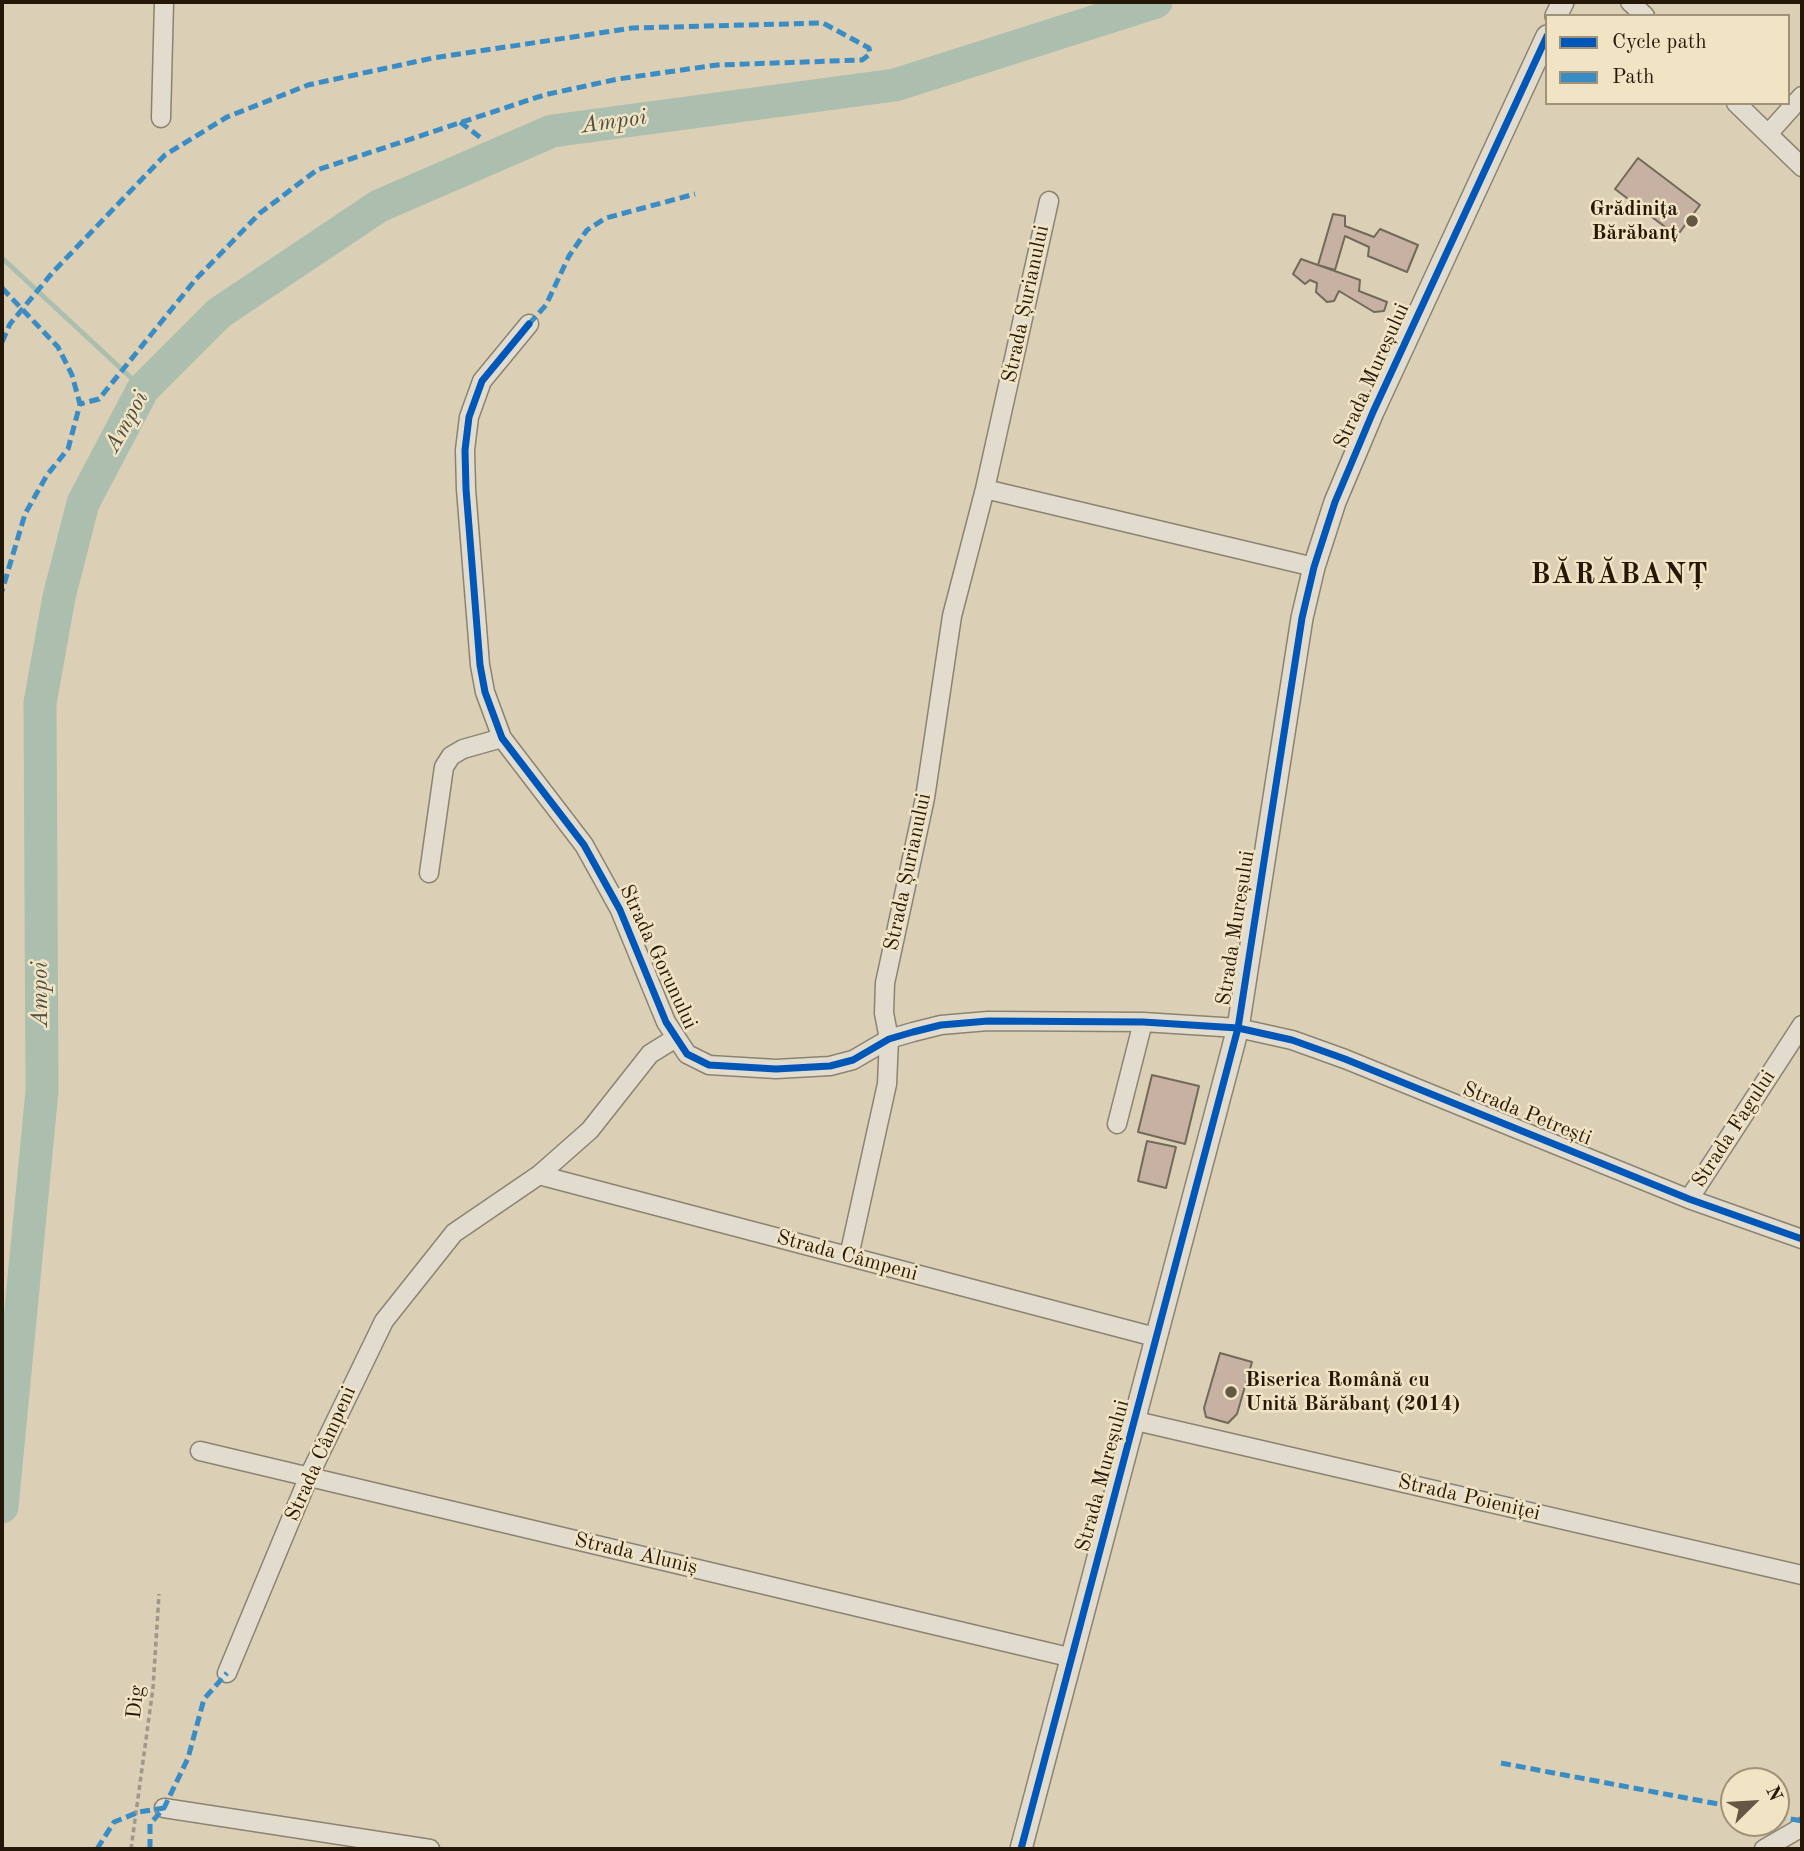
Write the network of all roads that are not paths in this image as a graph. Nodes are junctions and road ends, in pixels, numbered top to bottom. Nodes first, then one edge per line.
1 (164, 2) edge
2 (1630, 2) edge
3 (1643, 14) edge
4 (1545, 40) edge
5 (1802, 96) edge
6 (1738, 105) edge
7 (161, 118) dead end
8 (1768, 134) junction
9 (1802, 167) edge
10 (1049, 201) dead end
11 (529, 324) dead end
12 (985, 489) junction
13 (1314, 567) junction
14 (502, 738) junction
15 (429, 873) dead end
16 (1143, 1022) junction
17 (1802, 1025) edge
18 (1238, 1028) junction
19 (674, 1039) junction
20 (889, 1039) junction
21 (1117, 1124) dead end
22 (539, 1175) junction
23 (1689, 1199) junction
24 (1802, 1239) edge
25 (849, 1256) junction
26 (1155, 1337) junction
27 (1136, 1421) junction
28 (200, 1451) dead end
29 (309, 1476) junction
30 (1802, 1575) edge
31 (1073, 1658) junction
32 (227, 1673) dead end
33 (164, 1808) dead end
34 (1802, 1827) edge
35 (430, 1849) edge
36 (1021, 1849) edge
37 (1764, 1849) edge

1 - 7 street
2 - 3 street
4 - 13 street, Strada Mureșului
5 - 8 street
6 - 8 street
8 - 9 street
10 - 12 street, Strada Șurianului
11 - 14 street, Strada Gorunului
12 - 13 street
12 - 20 street, Strada Șurianului
13 - 18 street, Strada Mureșului
14 - 15 street
14 - 19 street, Strada Gorunului
16 - 18 street, Strada Gorunului
16 - 20 street, Strada Gorunului
16 - 21 street
17 - 23 street, Strada Fagului
18 - 23 street, Strada Petrești
18 - 26 street, Strada Mureșului
19 - 20 street, Strada Gorunului
19 - 22 street, Strada Câmpeni
20 - 25 street, Strada Șurianului
22 - 25 street, Strada Câmpeni
22 - 29 street, Strada Câmpeni
23 - 24 street, Strada Petrești
25 - 26 street, Strada Câmpeni
26 - 27 street, Strada Mureșului
27 - 30 street, Strada Poieniței
27 - 31 street, Strada Mureșului
28 - 29 street, Strada Aluniș
29 - 31 street, Strada Aluniș
29 - 32 street, Strada Câmpeni
31 - 36 street, Strada Mureșului
33 - 35 street
34 - 37 street

